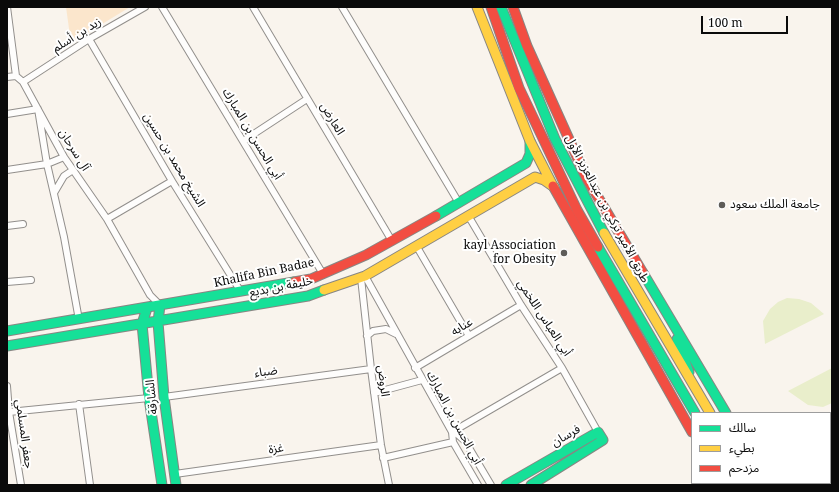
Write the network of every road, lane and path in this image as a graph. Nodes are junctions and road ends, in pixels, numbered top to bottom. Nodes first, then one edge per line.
1 (7, 7) edge
2 (145, 7) edge
3 (162, 7) edge
4 (253, 7) edge
5 (342, 7) edge
6 (477, 7) edge
7 (491, 7) edge
8 (502, 7) edge
9 (513, 7) edge
10 (90, 39) junction
11 (16, 76) junction
12 (7, 77) edge
13 (22, 82) junction
14 (307, 99) junction
15 (38, 109) junction
16 (7, 114) edge
17 (243, 141) junction
18 (530, 141) junction
19 (64, 157) junction
20 (47, 164) junction
21 (7, 170) edge
22 (73, 170) junction
23 (505, 175) junction
24 (172, 181) junction
25 (554, 187) junction
26 (517, 188) junction
27 (54, 193) junction
28 (459, 203) junction
29 (469, 217) junction
30 (107, 219) junction
31 (23, 224) dead end
32 (7, 226) edge
33 (392, 241) junction
34 (417, 247) junction
35 (323, 274) junction
36 (363, 277) junction
37 (32, 280) dead end
38 (7, 282) edge
39 (241, 292) junction
40 (150, 295) junction
41 (521, 305) junction
42 (160, 306) junction
43 (148, 308) junction
44 (79, 320) junction
45 (158, 322) junction
46 (142, 324) junction
47 (675, 328) junction
48 (7, 331) edge
49 (396, 334) junction
50 (367, 336) junction
51 (469, 336) junction
52 (7, 346) edge
53 (415, 368) junction
54 (562, 368) junction
55 (371, 369) junction
56 (422, 380) junction
57 (7, 386) edge
58 (694, 387) junction
59 (374, 393) junction
60 (164, 397) junction
61 (149, 398) junction
62 (79, 404) junction
63 (9, 412) junction
64 (694, 412) edge
65 (709, 412) edge
66 (725, 412) edge
67 (691, 430) edge
68 (452, 432) junction
69 (598, 432) junction
70 (10, 440) edge
71 (453, 442) junction
72 (381, 445) junction
73 (383, 458) junction
74 (175, 474) junction
75 (21, 485) edge
76 (90, 485) edge
77 (162, 485) edge
78 (176, 485) edge
79 (389, 485) edge
80 (478, 485) edge
81 (491, 485) edge
82 (506, 485) edge
83 (531, 485) edge

1 - 11 street
2 - 10 street, زيد بن أسلم
3 - 17 street, أبي الحسن بن المبارك
4 - 14 street, العارض
5 - 28 street
6 - 18 main road
7 - 64 main road, طريق الأمير تركي بن عبدالعزيز الأول
8 - 58 main road, طريق الأمير تركي بن عبدالعزيز الأول
9 - 47 main road
10 - 13 street, زيد بن أسلم
10 - 24 street, الشيخ محمد بن حسين
11 - 12 street
11 - 13 street, آل سرحان
13 - 15 street, آل سرحان
14 - 17 street
14 - 33 street, العارض
15 - 16 street
15 - 19 street, آل سرحان
15 - 20 street
17 - 35 street, أبي الحسن بن المبارك
18 - 23 main road, Khalifa Bin Badae
18 - 25 main road
19 - 20 street
19 - 22 street, آل سرحان
20 - 21 street
20 - 27 street
22 - 27 street
22 - 30 street, آل سرحان
23 - 26 main road
23 - 28 main road, Khalifa Bin Badae
24 - 30 street
24 - 39 street, الشيخ محمد بن حسين
25 - 26 main road, خليفة بن بديع
25 - 67 main road
26 - 29 main road, خليفة بن بديع
27 - 44 street
28 - 33 main road, Khalifa Bin Badae
29 - 34 main road, خليفة بن بديع
29 - 41 street, أبي العباس اللخمي
30 - 40 street, آل سرحان
31 - 32 street
33 - 35 main road, Khalifa Bin Badae
34 - 36 main road, خليفة بن بديع
34 - 51 street
35 - 39 main road, Khalifa Bin Badae
36 - 45 main road, خليفة بن بديع
36 - 49 street, أبي الحسن بن المبارك
36 - 50 street, الروض
37 - 38 street
39 - 42 main road, Khalifa Bin Badae
40 - 42 street, آل سرحان
40 - 43 street
41 - 51 street, عنابه
41 - 54 street, أبي العباس اللخمي
42 - 43 main road, Khalifa Bin Badae
42 - 45 main road, الشارقة
43 - 44 main road, Khalifa Bin Badae
43 - 46 main road, الشارقة
44 - 48 main road, Khalifa Bin Badae
45 - 46 main road, خليفة بن بديع
45 - 60 main road, الشارقة
46 - 52 main road, خليفة بن بديع
46 - 61 main road, الشارقة
47 - 58 main road
47 - 66 main road
49 - 50 street
49 - 53 street, أبي الحسن بن المبارك
50 - 55 street, الروض
51 - 53 street, عنابه
53 - 56 street, أبي الحسن بن المبارك
54 - 68 street
54 - 69 street, أبي العباس اللخمي
55 - 59 street, الروض
55 - 60 street, ضباء
56 - 59 street
56 - 68 street, أبي الحسن بن المبارك
57 - 63 street, جعفر المسلمي
58 - 65 main road, طريق الأمير تركي بن عبدالعزيز الأول
59 - 72 street, الروض
60 - 74 main road, الشارقة
61 - 62 street
61 - 77 main road, الشارقة
62 - 63 street
62 - 76 street
63 - 70 street, جعفر المسلمي
68 - 71 street, أبي الحسن بن المبارك
68 - 81 street
69 - 82 main road, فرسان
69 - 83 main road, فرسان
70 - 75 street, جعفر المسلمي
71 - 73 street
71 - 80 street, أبي الحسن بن المبارك
72 - 73 street, الروض
72 - 74 street, غزة
73 - 79 street, الروض
74 - 78 main road, الشارقة

